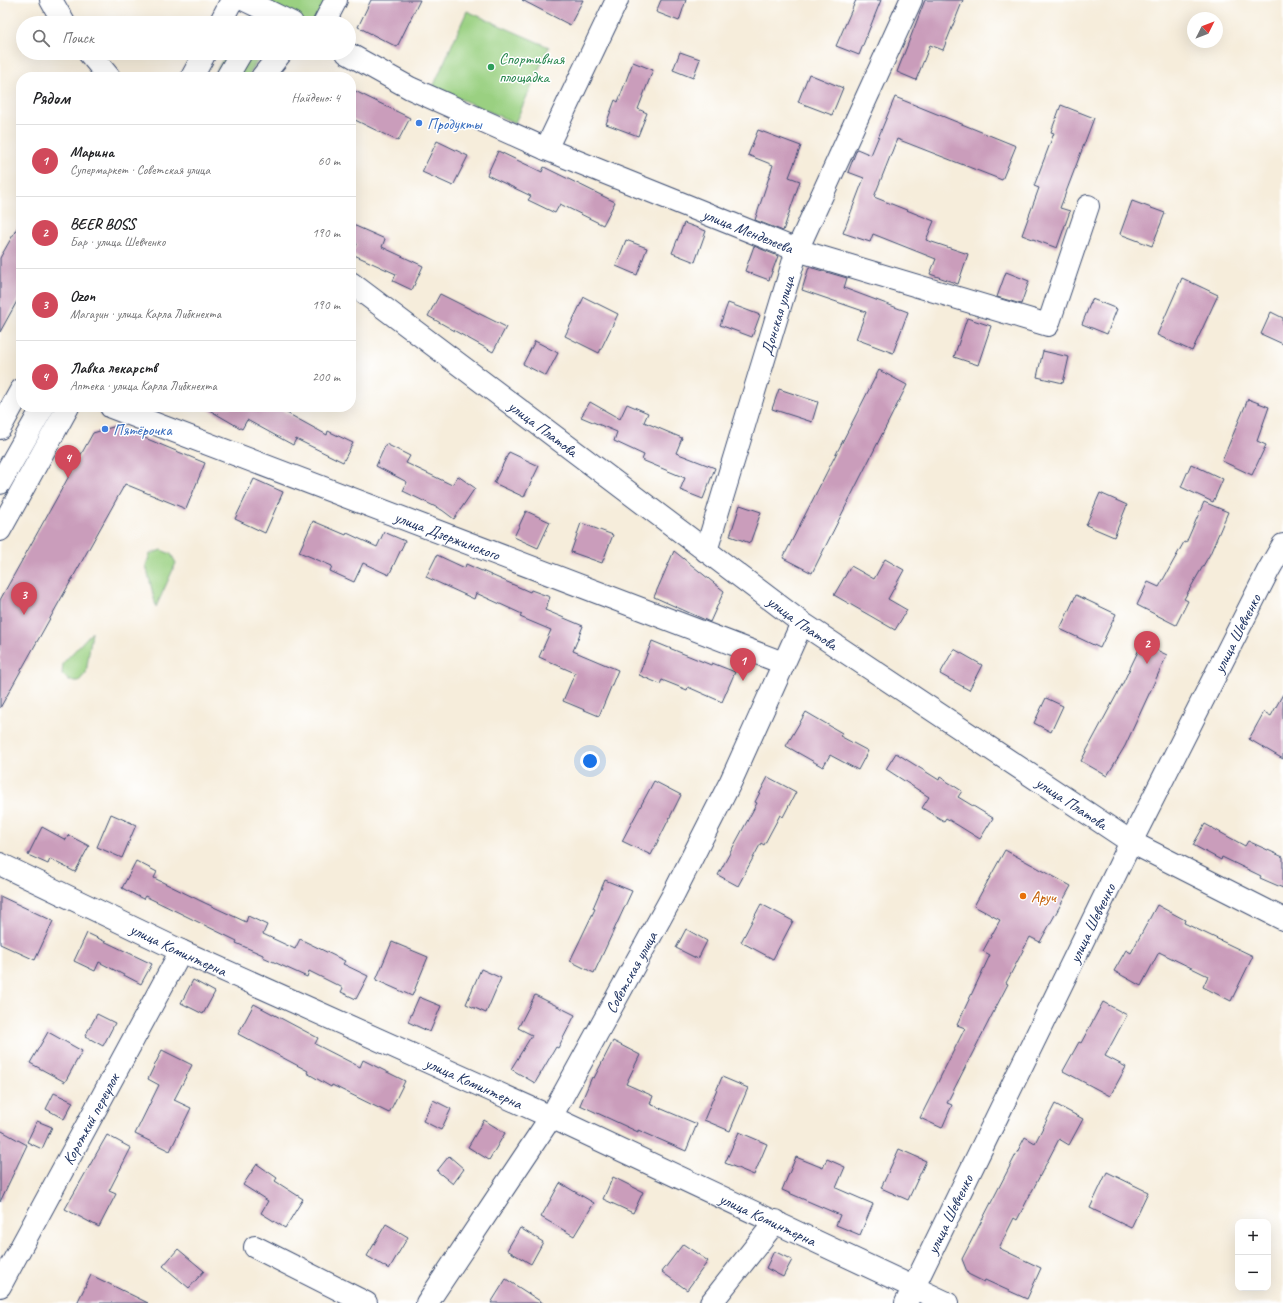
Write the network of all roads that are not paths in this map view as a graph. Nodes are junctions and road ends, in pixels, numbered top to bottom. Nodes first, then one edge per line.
1 (51, 0) edge
2 (232, 0) edge
3 (245, 0) edge
4 (336, 0) edge
5 (617, 0) edge
6 (911, 0) edge
7 (60, 16) edge
8 (224, 16) edge
9 (261, 16) edge
10 (328, 16) edge
11 (356, 58) edge
12 (95, 60) edge
13 (201, 60) edge
14 (237, 60) edge
15 (275, 60) edge
16 (105, 72) edge
17 (195, 72) edge
18 (230, 72) edge
19 (266, 72) edge
20 (546, 149) junction
21 (1088, 206) dead end
22 (797, 250) junction
23 (356, 287) edge
24 (16, 399) edge
25 (40, 412) edge
26 (65, 412) edge
27 (124, 412) edge
28 (0, 428) edge
29 (0, 483) edge
30 (0, 530) edge
31 (1283, 545) edge
32 (706, 551) junction
33 (1275, 574) edge
34 (802, 623) junction
35 (783, 663) junction
36 (1131, 842) junction
37 (0, 864) edge
38 (1283, 919) edge
39 (181, 951) junction
40 (551, 1117) junction
41 (776, 1222) junction
42 (255, 1247) dead end
43 (0, 1286) edge
44 (909, 1295) edge
45 (366, 1303) edge
46 (428, 1303) edge
47 (711, 1303) edge
48 (947, 1303) edge

1 - 7 street
2 - 8 street
3 - 9 street
4 - 10 street
5 - 20 street
6 - 22 street, Донская улица
11 - 20 street, улица Менделеева
12 - 16 street
13 - 17 street
14 - 18 street
15 - 19 street
20 - 22 street, улица Менделеева
21 - 22 street, улица Менделеева
22 - 32 street, Донская улица
23 - 32 street, улица Платова
24 - 28 street
25 - 29 street
26 - 30 street
27 - 35 street, улица Дзержинского
31 - 33 street, улица Шевченко
32 - 34 street, улица Платова
33 - 36 street, улица Шевченко
34 - 35 street, Советская улица
34 - 36 street, улица Платова
35 - 40 street, Советская улица
36 - 38 street, улица Платова
36 - 44 street, улица Шевченко
37 - 39 street, улица Коминтерна
39 - 40 street, улица Коминтерна
39 - 43 street, Короткий переулок
40 - 41 street, улица Коминтерна
40 - 46 street, Советская улица
41 - 44 street, улица Коминтерна
41 - 47 street
42 - 45 street
44 - 48 street, улица Коминтерна

